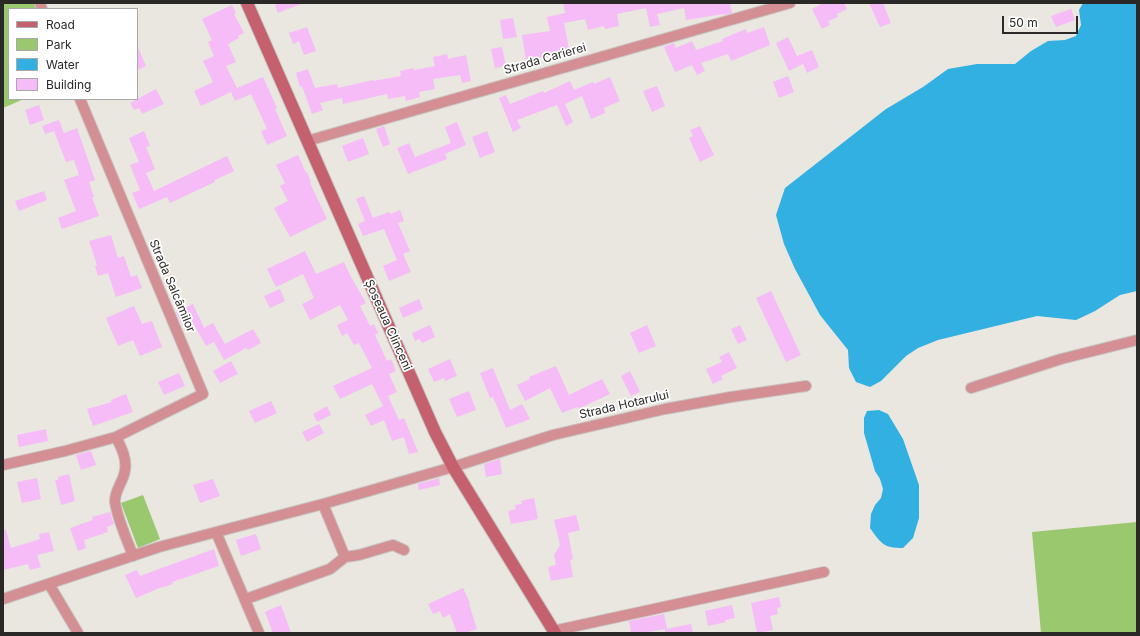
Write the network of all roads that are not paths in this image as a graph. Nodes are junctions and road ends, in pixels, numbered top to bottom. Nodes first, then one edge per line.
1 (247, 3) edge
2 (790, 3) edge
3 (771, 6) edge
4 (80, 100) edge
5 (307, 141) junction
6 (1137, 340) edge
7 (806, 386) dead end
8 (971, 388) dead end
9 (116, 437) junction
10 (3, 465) edge
11 (453, 467) junction
12 (323, 504) junction
13 (216, 532) junction
14 (404, 550) dead end
15 (133, 556) junction
16 (345, 557) junction
17 (824, 572) dead end
18 (49, 584) junction
19 (3, 599) edge
20 (246, 599) junction
21 (554, 632) edge
22 (78, 633) edge
23 (259, 633) edge

1 - 5 main road, Șoseaua Clinceni
2 - 3 street, Strada Carierei
3 - 5 street, Strada Carierei
4 - 9 street, Strada Salcâmilor
5 - 11 main road, Șoseaua Clinceni
6 - 8 street
7 - 11 street, Strada Hotarului
9 - 10 street
9 - 15 street
11 - 12 street, Strada Hotarului
11 - 21 main road, Șoseaua Clinceni
12 - 13 street, Strada Hotarului
12 - 16 street
13 - 15 street, Strada Hotarului
13 - 20 street
14 - 16 street
15 - 18 street, Strada Hotarului
16 - 20 street
17 - 21 street
18 - 19 street, Strada Hotarului
18 - 22 street
20 - 23 street

